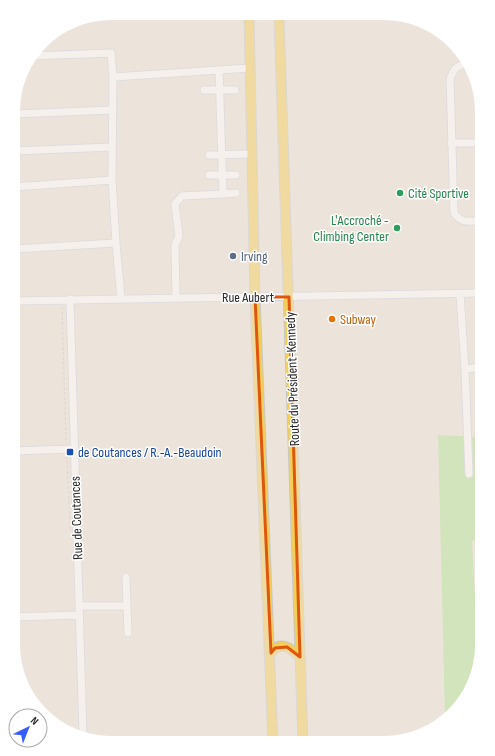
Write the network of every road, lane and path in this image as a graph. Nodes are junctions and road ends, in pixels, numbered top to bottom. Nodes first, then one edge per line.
1 (249, 20) edge
2 (279, 20) edge
3 (39, 56) edge
4 (462, 64) edge
5 (250, 68) junction
6 (219, 70) junction
7 (113, 77) junction
8 (204, 90) dead end
9 (220, 90) junction
10 (235, 90) dead end
11 (112, 110) junction
12 (20, 114) edge
13 (451, 143) junction
14 (475, 143) edge
15 (112, 147) junction
16 (20, 151) edge
17 (251, 154) junction
18 (209, 155) dead end
19 (222, 155) junction
20 (209, 175) dead end
21 (222, 175) junction
22 (236, 175) dead end
23 (112, 180) junction
24 (20, 187) edge
25 (236, 193) dead end
26 (223, 194) junction
27 (475, 221) edge
28 (116, 243) junction
29 (20, 249) edge
30 (475, 293) edge
31 (460, 294) junction
32 (255, 297) junction
33 (289, 297) junction
34 (121, 298) junction
35 (176, 298) junction
36 (70, 299) junction
37 (20, 301) edge
38 (475, 368) edge
39 (465, 369) junction
40 (74, 450) junction
41 (20, 451) edge
42 (469, 474) dead end
43 (126, 577) dead end
44 (79, 606) junction
45 (127, 606) junction
46 (79, 615) junction
47 (20, 617) edge
48 (128, 633) dead end
49 (271, 653) junction
50 (300, 657) junction
51 (83, 731) edge
52 (274, 736) edge
53 (303, 736) edge

1 - 5 main road
2 - 33 main road, Route du Président-Kennedy
3 - 7 street
4 - 13 street
5 - 6 street
5 - 17 main road
6 - 7 street
6 - 9 street
7 - 11 street
8 - 9 street
9 - 10 street
9 - 19 street
11 - 12 street
11 - 15 street
13 - 14 street
13 - 27 street
15 - 16 street
15 - 23 street
17 - 19 street
17 - 32 main road
18 - 19 street
19 - 21 street
20 - 21 street
21 - 22 street
21 - 26 street
23 - 24 street
23 - 28 street
25 - 26 street
26 - 35 street
28 - 29 street
28 - 34 street
30 - 31 street, Rue Aubert
31 - 33 street, Rue Aubert
31 - 39 street
32 - 33 street, Rue Aubert
32 - 35 street, Rue Aubert
32 - 49 main road
33 - 50 main road, Route du Président-Kennedy
34 - 35 street, Rue Aubert
34 - 36 street, Rue Aubert
36 - 37 street, Rue Aubert
36 - 40 street, Rue de Coutances
38 - 39 street
39 - 42 street
40 - 41 street
40 - 44 street, Rue de Coutances
43 - 45 street
44 - 45 street
44 - 46 street, Rue de Coutances
45 - 48 street
46 - 47 street
46 - 51 street, Rue de Coutances
49 - 50 main road
49 - 52 main road
50 - 53 main road, Route du Président-Kennedy

